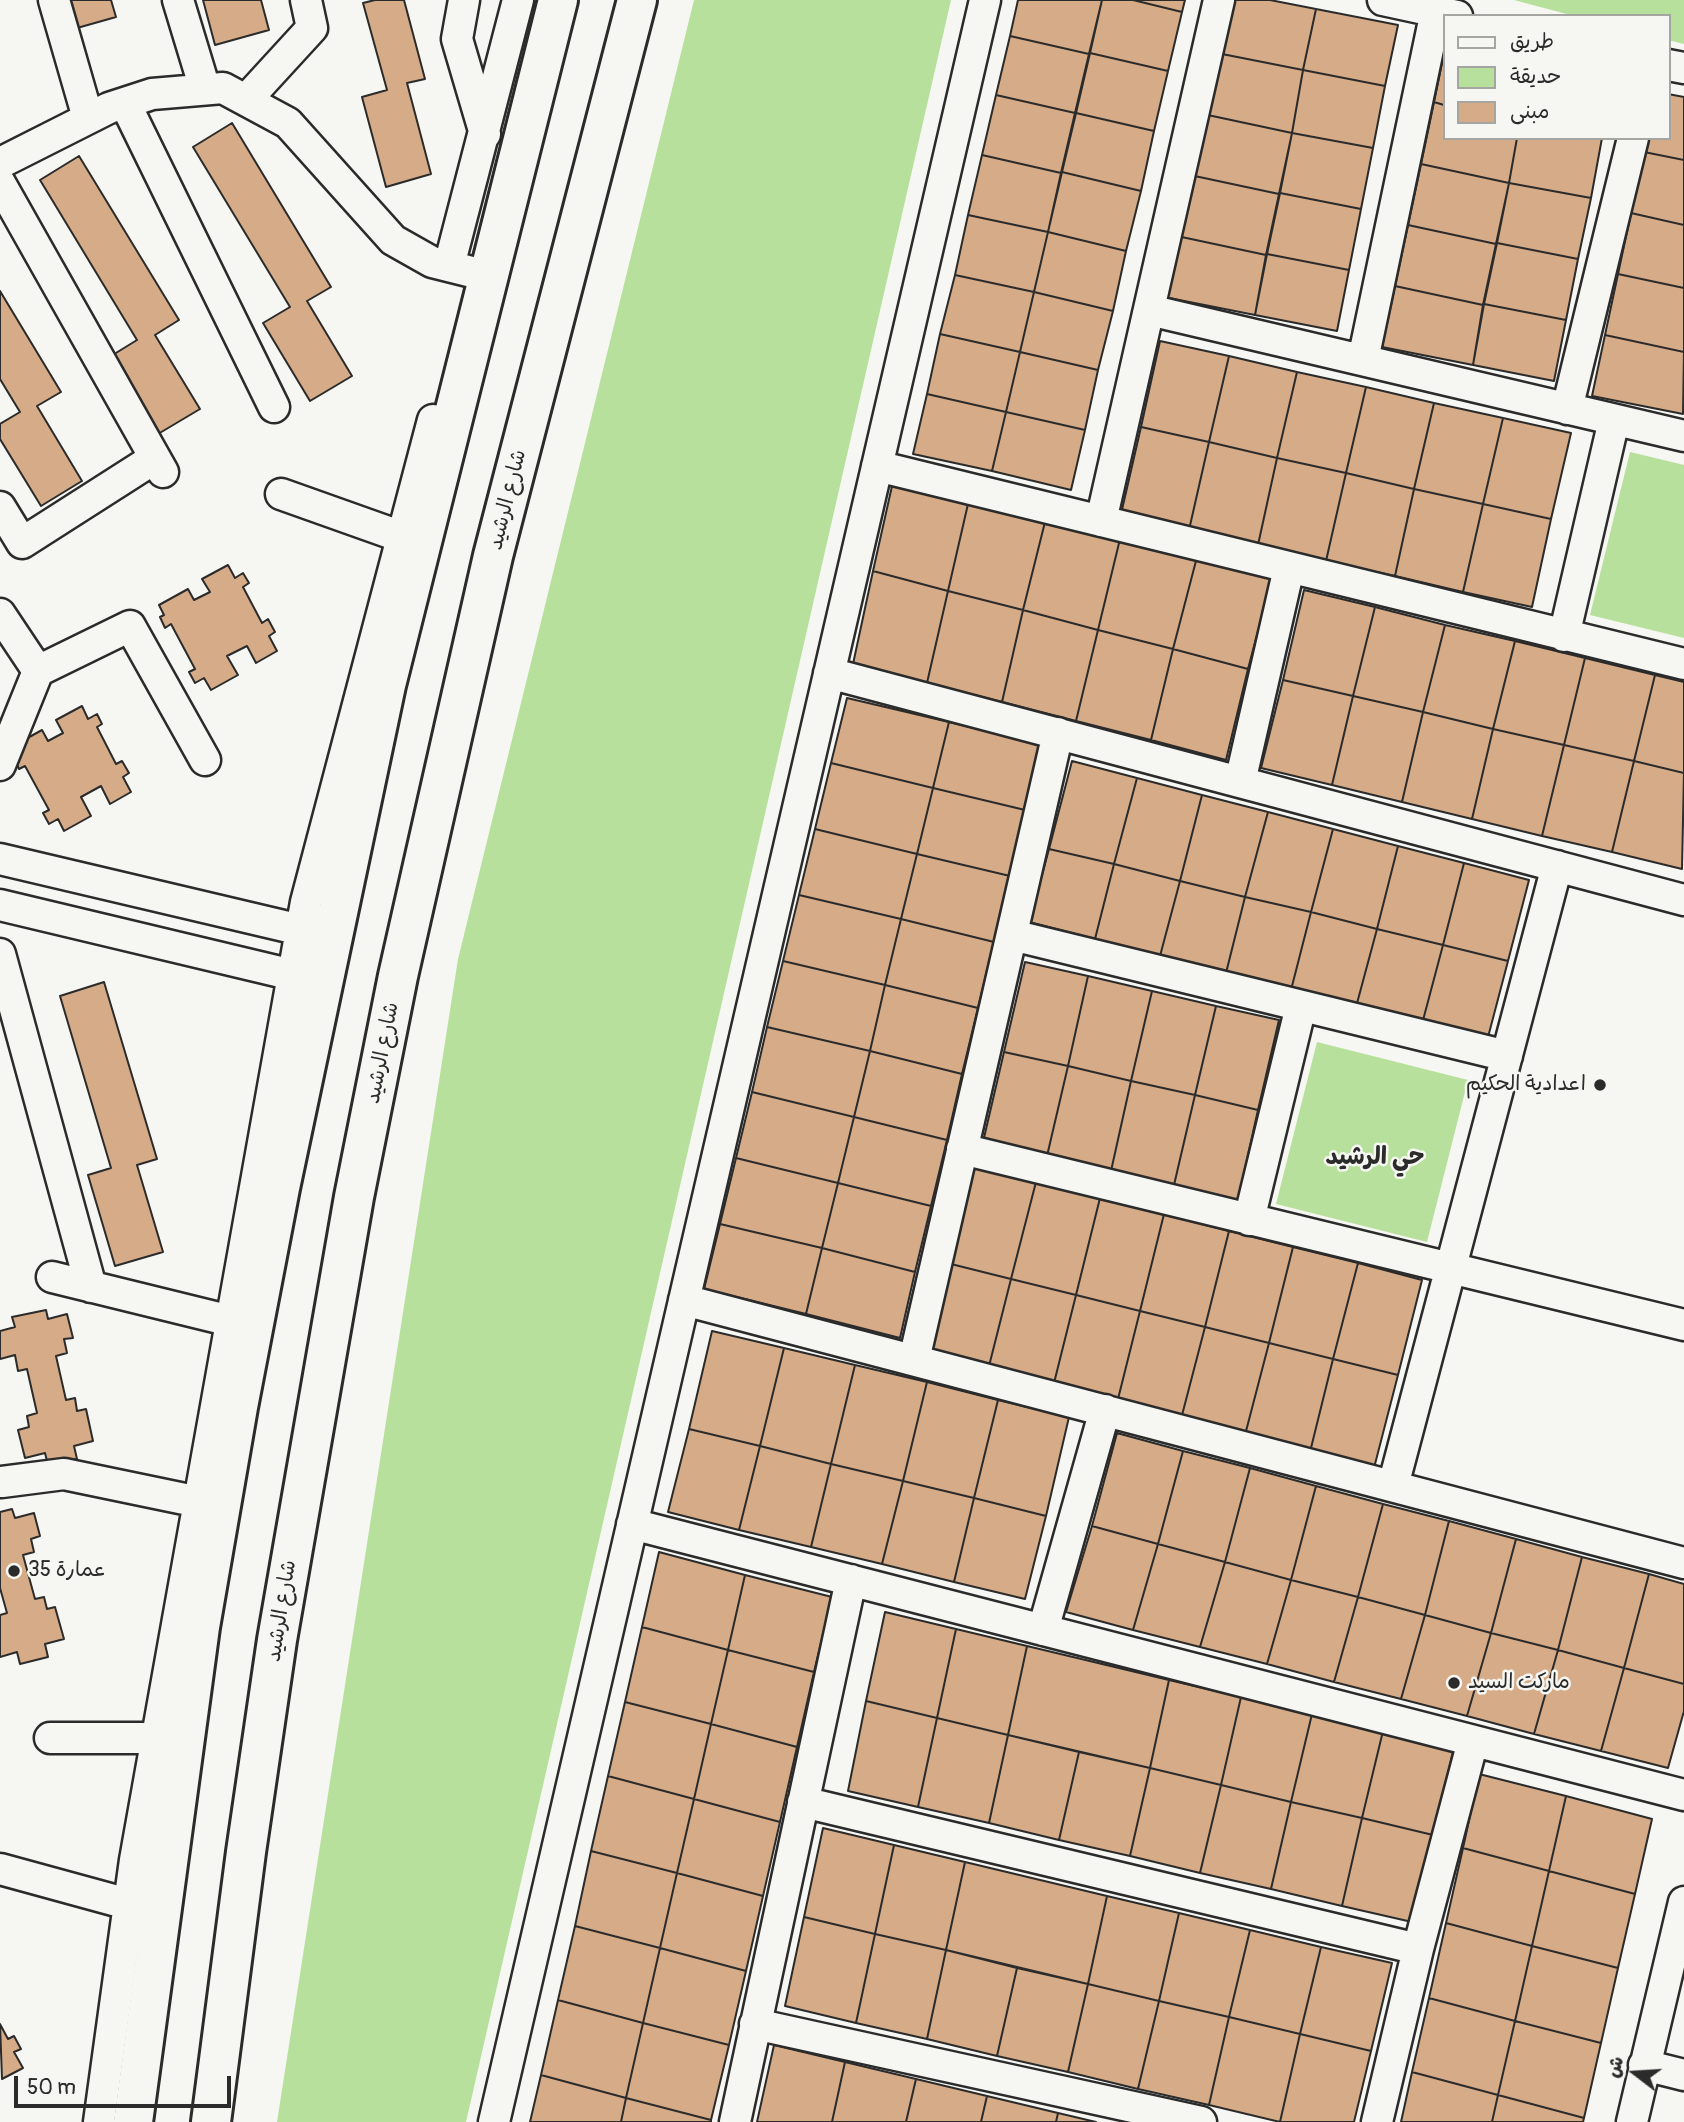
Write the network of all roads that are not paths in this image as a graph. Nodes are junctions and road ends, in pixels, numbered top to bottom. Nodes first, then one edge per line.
1 (54, 0) edge
2 (178, 0) edge
3 (306, 0) edge
4 (464, 0) edge
5 (518, 0) edge
6 (542, 0) edge
7 (558, 0) edge
8 (637, 0) edge
9 (985, 0) edge
10 (1219, 0) edge
11 (1383, 0) edge
12 (1447, 13) edge
13 (1442, 34) edge
14 (205, 89) junction
15 (246, 100) junction
16 (125, 103) junction
17 (88, 118) junction
18 (485, 134) junction
19 (1633, 140) edge
20 (0, 163) edge
21 (0, 183) edge
22 (461, 269) junction
23 (1149, 310) junction
24 (1363, 360) junction
25 (274, 407) dead end
26 (1567, 409) junction
27 (1614, 419) junction
28 (1684, 436) edge
29 (877, 466) junction
30 (281, 495) dead end
31 (0, 507) edge
32 (1101, 521) junction
33 (402, 537) junction
34 (11, 550) edge
35 (1289, 568) junction
36 (0, 614) edge
37 (1564, 636) junction
38 (1684, 664) edge
39 (38, 671) junction
40 (829, 673) junction
41 (1058, 733) junction
42 (205, 761) dead end
43 (0, 765) edge
44 (1240, 782) junction
45 (4, 863) edge
46 (1557, 866) junction
47 (1684, 900) edge
48 (0, 905) edge
49 (301, 930) junction
50 (1012, 935) junction
51 (0, 954) edge
52 (293, 975) junction
53 (1301, 1006) junction
54 (1507, 1056) junction
55 (962, 1149) junction
56 (1248, 1220) junction
57 (1451, 1269) junction
58 (52, 1277) dead end
59 (91, 1287) junction
60 (684, 1300) junction
61 (231, 1321) junction
62 (1684, 1325) edge
63 (914, 1360) junction
64 (1105, 1410) junction
65 (1, 1480) edge
66 (1393, 1486) junction
67 (199, 1503) junction
68 (632, 1524) junction
69 (1684, 1563) edge
70 (850, 1580) junction
71 (1043, 1630) junction
72 (50, 1738) dead end
73 (157, 1738) junction
74 (1472, 1741) junction
75 (1684, 1796) edge
76 (803, 1802) junction
77 (0, 1869) edge
78 (1684, 1902) edge
79 (128, 1904) junction
80 (1418, 1949) junction
81 (755, 2024) junction
82 (1644, 2065) junction
83 (1684, 2074) edge
84 (99, 2122) edge
85 (133, 2122) edge
86 (211, 2122) edge
87 (494, 2122) edge
88 (735, 2122) edge
89 (1201, 2122) edge
90 (1377, 2122) edge
91 (1632, 2122) edge

1 - 17 street
2 - 14 street
3 - 15 street
4 - 18 street
5 - 18 street
6 - 22 street
7 - 85 street
8 - 86 street, شارع الرشيد
9 - 29 street
10 - 23 street
11 - 12 street
13 - 24 street
14 - 15 street
14 - 16 street
15 - 22 street
16 - 17 street
16 - 25 street
17 - 20 street
18 - 22 street
19 - 26 street
21 - 34 street
22 - 33 street
23 - 24 street
23 - 32 street
24 - 26 street
26 - 27 street
27 - 28 street
27 - 37 street
29 - 32 street
29 - 40 street
30 - 33 street
31 - 34 street
32 - 35 street
33 - 49 street
35 - 37 street
35 - 44 street
36 - 39 street
37 - 38 street
39 - 42 street
39 - 43 street
40 - 41 street
40 - 60 street
41 - 44 street
41 - 50 street
44 - 46 street
45 - 49 street
46 - 47 street
46 - 54 street
48 - 52 street
49 - 52 street
50 - 53 street
50 - 55 street
51 - 59 street
52 - 61 street
53 - 54 street
53 - 56 street
54 - 57 street
55 - 56 street
55 - 63 street
56 - 57 street
57 - 62 street
57 - 66 street
58 - 59 street
59 - 61 street
60 - 63 street
60 - 68 street
61 - 67 street
63 - 64 street
64 - 66 street
64 - 71 street
65 - 67 street
66 - 69 street
67 - 73 street
68 - 70 street
68 - 87 street
70 - 71 street
70 - 76 street
71 - 74 street
72 - 73 street
73 - 79 street
74 - 75 street
74 - 80 street
76 - 80 street
76 - 81 street
77 - 79 street
78 - 82 street
79 - 84 street
80 - 90 street
81 - 88 street
81 - 89 street
82 - 83 street
82 - 91 street

